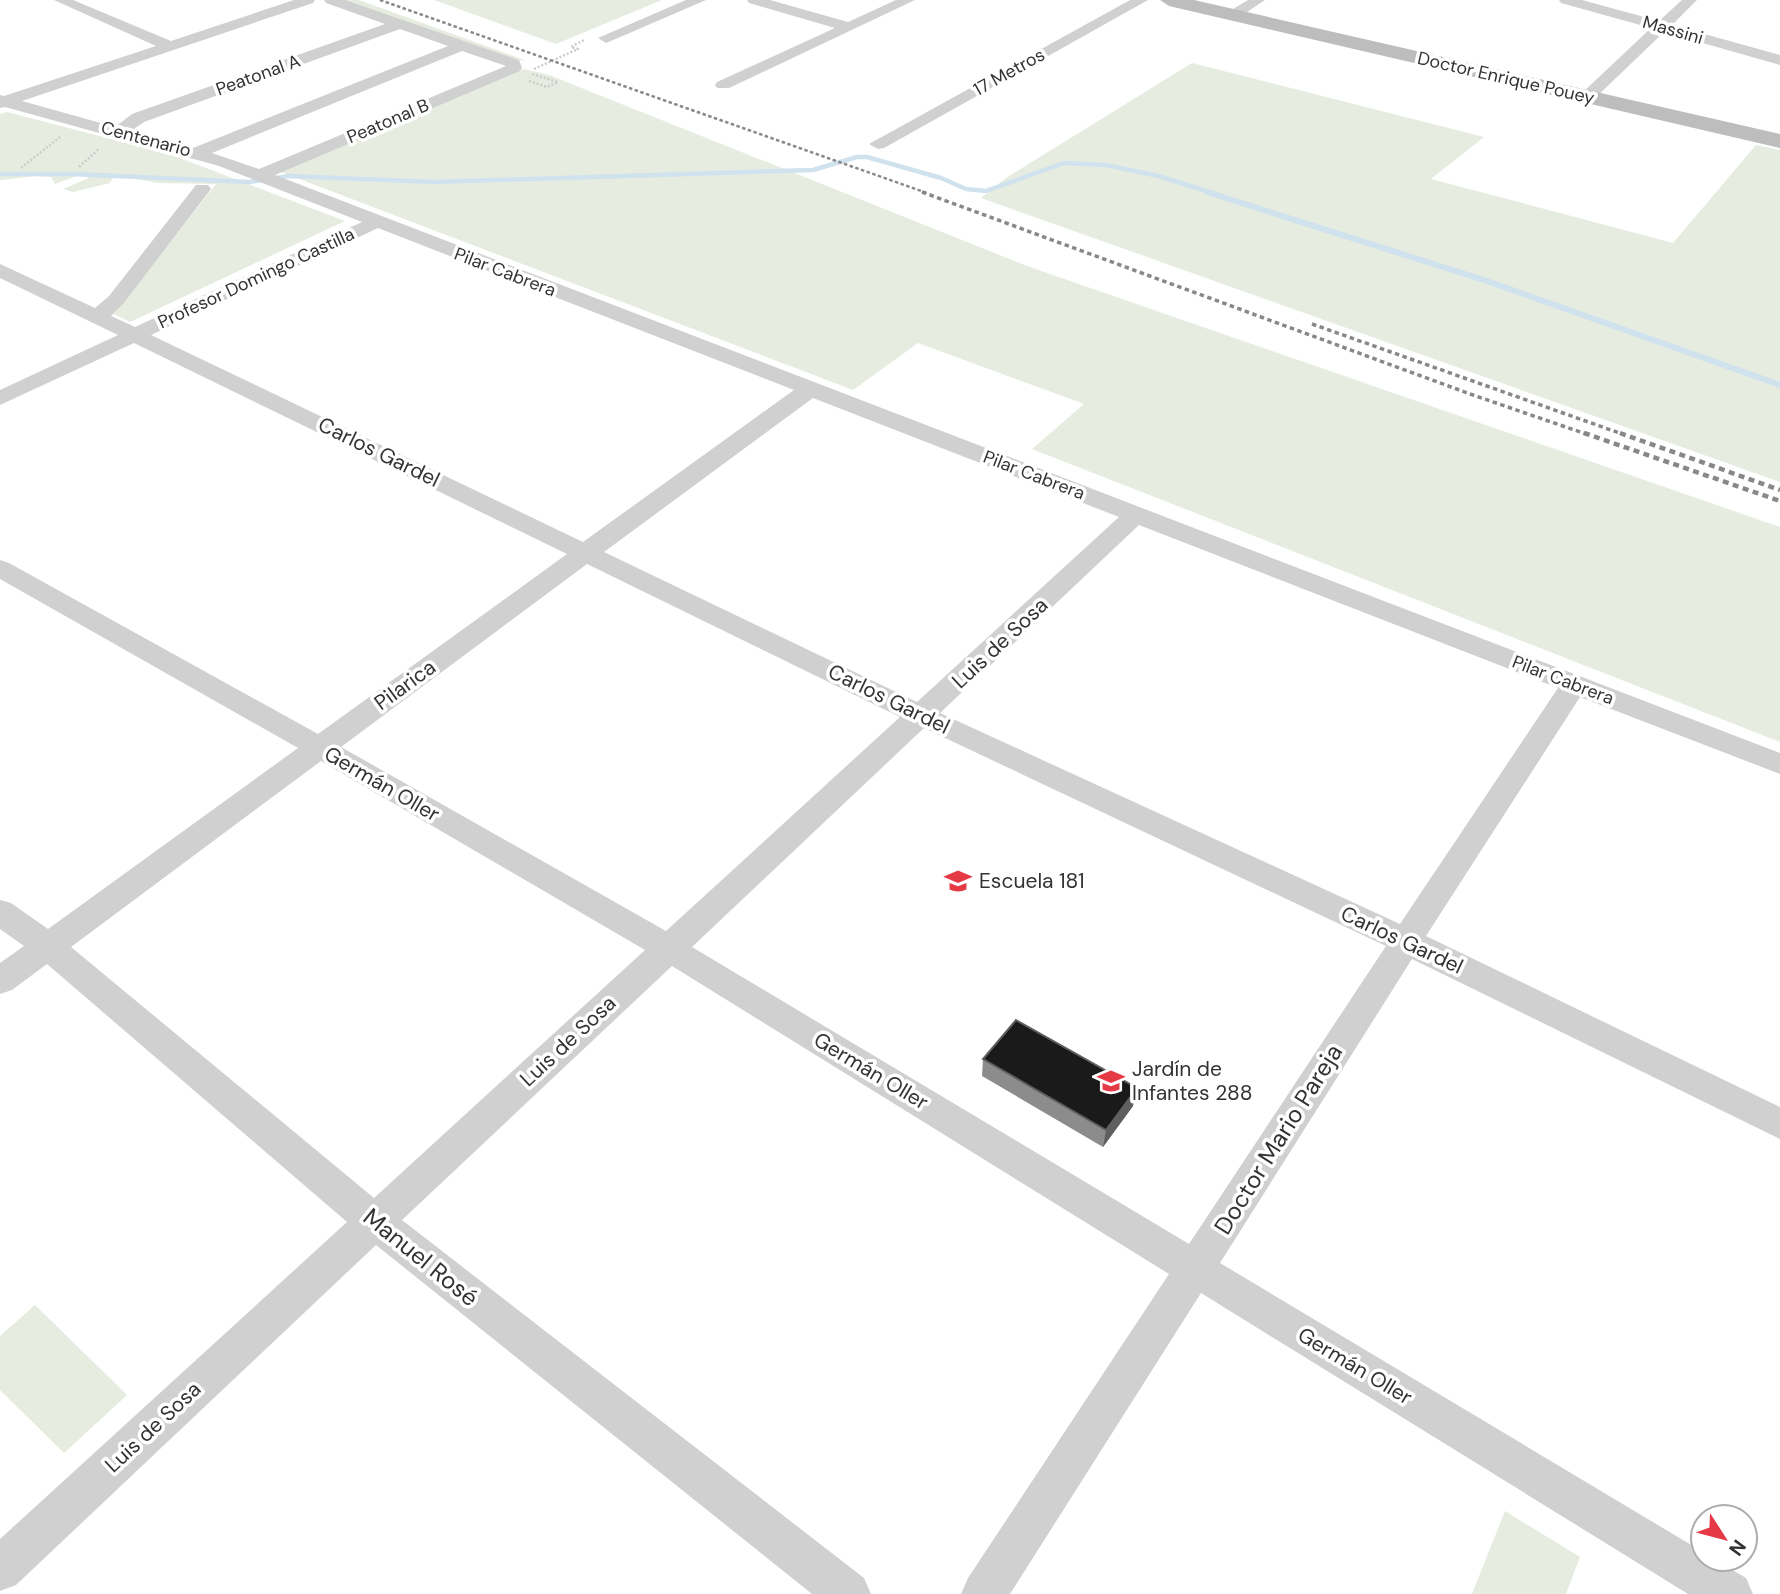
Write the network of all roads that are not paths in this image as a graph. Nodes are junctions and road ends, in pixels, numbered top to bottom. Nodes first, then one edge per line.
1 (61, 0) edge
2 (309, 0) edge
3 (331, 0) edge
4 (699, 0) edge
5 (754, 0) edge
6 (908, 0) edge
7 (1141, 0) edge
8 (1169, 0) edge
9 (1258, 0) edge
10 (1566, 0) edge
11 (1690, 0) edge
12 (1233, 15) junction
13 (399, 24) junction
14 (849, 27) junction
15 (1663, 27) junction
16 (606, 38) road end
17 (170, 46) junction
18 (460, 46) junction
19 (1780, 60) edge
20 (723, 85) dead end
21 (1587, 97) junction
22 (1, 102) edge
23 (119, 132) junction
24 (1780, 141) edge
25 (878, 144) dead end
26 (196, 153) junction
27 (261, 176) junction
28 (288, 187) joint
29 (202, 189) dead end
30 (376, 222) junction
31 (0, 270) edge
32 (97, 316) junction
33 (136, 334) junction
34 (810, 389) junction
35 (0, 398) edge
36 (1137, 514) junction
37 (586, 554) junction
38 (0, 568) edge
39 (1574, 685) junction
40 (922, 716) junction
41 (319, 747) junction
42 (1780, 764) edge
43 (0, 912) edge
44 (1404, 940) junction
45 (48, 946) junction
46 (668, 948) junction
47 (0, 981) edge
48 (1780, 1124) edge
49 (375, 1222) junction
50 (1196, 1269) junction
51 (0, 1569) edge
52 (848, 1594) edge
53 (984, 1594) edge
54 (1730, 1594) edge

1 - 17 street
2 - 17 street
3 - 13 street
4 - 16 street
5 - 14 street
6 - 14 street
7 - 25 street, 17 Metros
8 - 12 street, Doctor Enrique Pouey
9 - 12 street
10 - 15 street, Massini
11 - 15 street
12 - 21 street, Doctor Enrique Pouey
13 - 18 street
13 - 23 street, Peatonal A
14 - 20 street
15 - 19 street, Massini
15 - 21 street
17 - 22 street
18 - 26 street
18 - 27 street, Peatonal B
21 - 24 street, Doctor Enrique Pouey
22 - 23 street, Centenario
23 - 26 street, Centenario
26 - 27 street, Centenario
27 - 28 street, Centenario
28 - 30 street, Pilar Cabrera
29 - 32 street
30 - 33 street, Profesor Domingo Castilla
30 - 34 street, Pilar Cabrera
31 - 32 street, Carlos Gardel
32 - 33 street, Carlos Gardel
33 - 35 street, Profesor Domingo Castilla
33 - 37 street, Carlos Gardel
34 - 36 street, Pilar Cabrera
34 - 37 street, Pilarica
36 - 39 street, Pilar Cabrera
36 - 40 street, Luis de Sosa
37 - 40 street, Carlos Gardel
37 - 41 street, Pilarica
38 - 41 street, Germán Oller
39 - 42 street, Pilar Cabrera
39 - 44 street, Doctor Mario Pareja
40 - 44 street, Carlos Gardel
40 - 46 street, Luis de Sosa
41 - 45 street, Pilarica
41 - 46 street, Germán Oller
43 - 45 street, Manuel Rosé
44 - 48 street, Carlos Gardel
44 - 50 street, Doctor Mario Pareja
45 - 47 street, Pilarica
45 - 49 street, Manuel Rosé
46 - 49 street, Luis de Sosa
46 - 50 street, Germán Oller
49 - 51 street, Luis de Sosa
49 - 52 street, Manuel Rosé
50 - 53 street, Doctor Mario Pareja
50 - 54 street, Germán Oller

